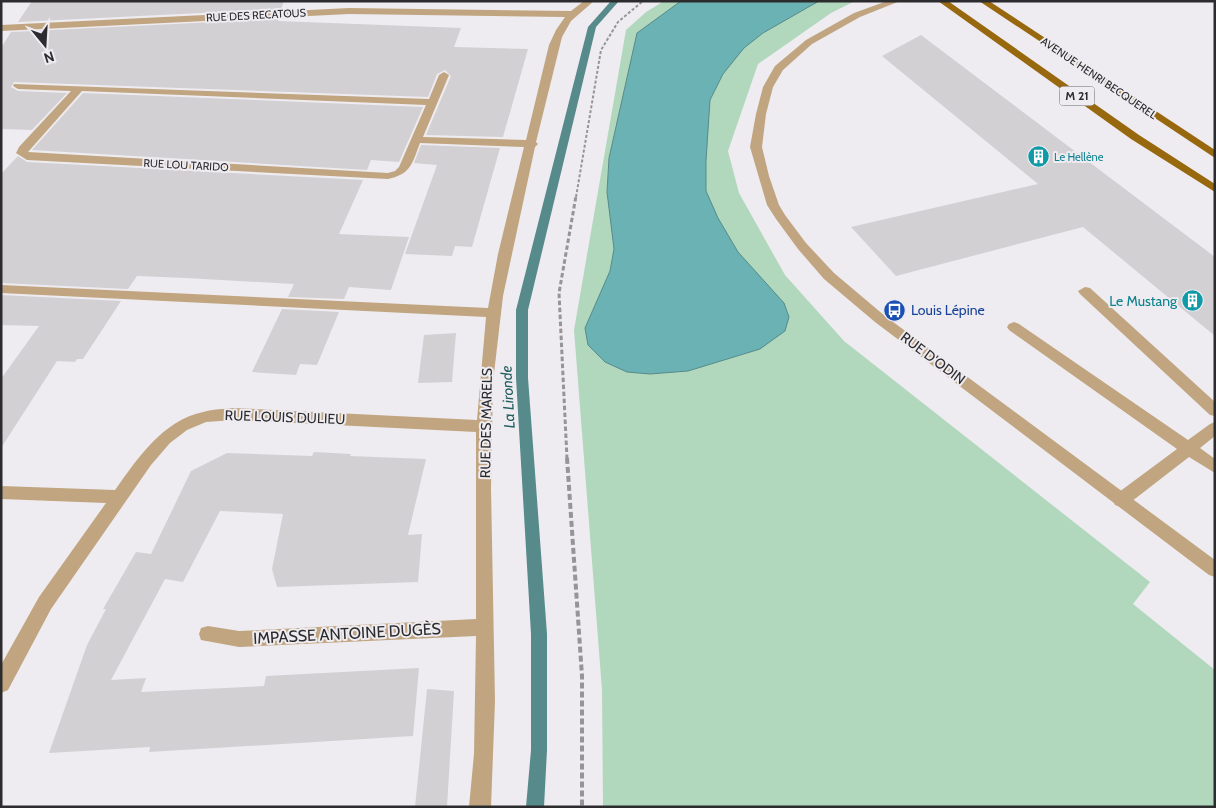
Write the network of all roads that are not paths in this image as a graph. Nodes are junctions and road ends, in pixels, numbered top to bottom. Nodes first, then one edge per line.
1 (590, 1) edge
2 (896, 1) edge
3 (942, 1) edge
4 (983, 1) edge
5 (570, 14) junction
6 (1, 28) edge
7 (444, 75) dead end
8 (18, 86) dead end
9 (79, 88) junction
10 (433, 102) junction
11 (417, 140) junction
12 (532, 144) junction
13 (1215, 155) edge
14 (1215, 189) edge
15 (1, 289) edge
16 (1085, 291) dead end
17 (492, 313) junction
18 (1014, 327) dead end
19 (1215, 411) edge
20 (485, 426) junction
21 (1215, 428) edge
22 (1188, 449) junction
23 (1215, 467) edge
24 (1, 492) edge
25 (120, 497) junction
26 (1121, 500) junction
27 (1215, 570) edge
28 (486, 627) junction
29 (208, 634) dead end
30 (1, 684) edge
31 (480, 807) edge

1 - 5 street, RUE DES MARELS
2 - 26 street, RUE D'ODIN
3 - 14 main road, AVENUE HENRI BECQUEREL / M 21
4 - 13 main road, AVENUE HENRI BECQUEREL / M 21
5 - 6 street, RUE DES RECATOUS
5 - 12 street, RUE DES MARELS
7 - 10 street, RUE LOU TARIDO
8 - 9 street
9 - 10 street
9 - 11 street, RUE LOU TARIDO
10 - 11 street, RUE LOU TARIDO
11 - 12 street
12 - 17 street, RUE DES MARELS
15 - 17 street
16 - 19 street
17 - 20 street, RUE DES MARELS
18 - 22 street
20 - 25 street, RUE LOUIS DULIEU
20 - 28 street, RUE DES MARELS
21 - 22 street
22 - 23 street
22 - 26 street
24 - 25 street
25 - 30 street, RUE LOUIS DULIEU
26 - 27 street, RUE D'ODIN
28 - 29 street, IMPASSE ANTOINE DUGÈS
28 - 31 street, RUE DES MARELS

